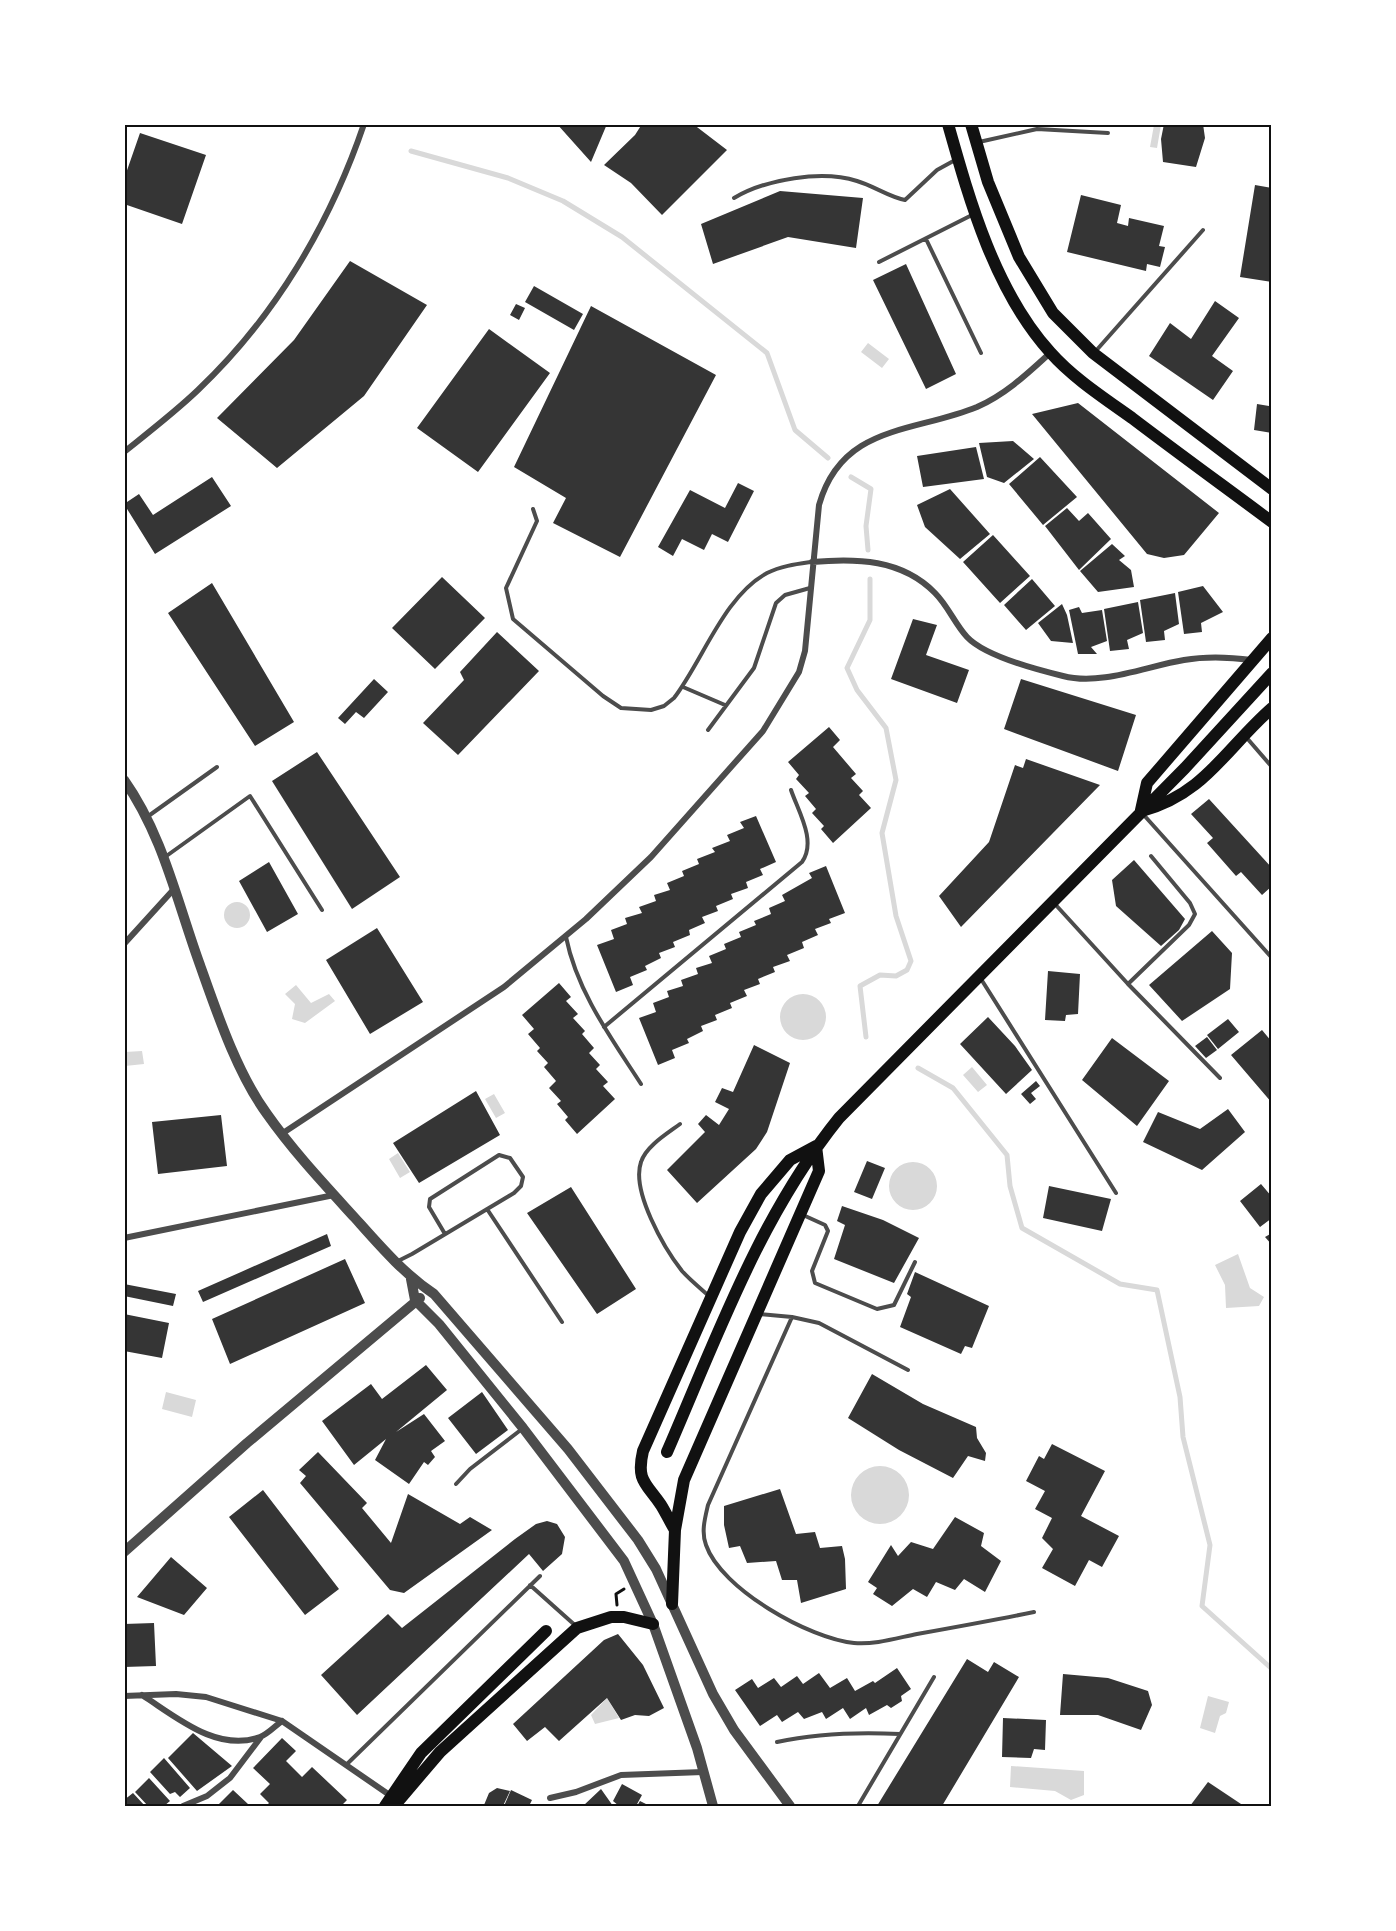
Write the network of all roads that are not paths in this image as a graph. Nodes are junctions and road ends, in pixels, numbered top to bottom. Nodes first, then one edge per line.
1 (364, 124) edge
2 (948, 124) edge
3 (971, 124) edge
4 (1108, 133) dead end
5 (976, 143) junction
6 (957, 159) junction
7 (734, 198) dead end
8 (976, 213) junction
9 (1203, 230) dead end
10 (926, 239) junction
11 (879, 262) dead end
12 (981, 353) dead end
13 (1050, 353) junction
14 (1094, 353) junction
15 (124, 452) edge
16 (1272, 489) edge
17 (533, 509) dead end
18 (1272, 522) edge
19 (812, 562) junction
20 (810, 588) junction
21 (1272, 638) edge
22 (1252, 660) junction
23 (1272, 674) edge
24 (683, 687) junction
25 (724, 705) junction
26 (1272, 708) edge
27 (708, 730) dead end
28 (1245, 736) junction
29 (1272, 767) edge
30 (217, 768) dead end
31 (124, 780) edge
32 (791, 790) dead end
33 (1141, 812) junction
34 (147, 817) junction
35 (1151, 856) dead end
36 (164, 857) junction
37 (175, 888) junction
38 (1052, 900) junction
39 (322, 910) dead end
40 (566, 938) junction
41 (124, 944) edge
42 (1272, 958) edge
43 (979, 976) junction
44 (1128, 984) junction
45 (604, 1027) junction
46 (1220, 1078) dead end
47 (641, 1084) dead end
48 (680, 1124) dead end
49 (283, 1134) junction
50 (816, 1146) junction
51 (1116, 1193) dead end
52 (334, 1195) junction
53 (487, 1209) junction
54 (799, 1213) junction
55 (446, 1234) junction
56 (124, 1238) edge
57 (395, 1262) junction
58 (915, 1262) dead end
59 (411, 1279) junction
60 (434, 1294) junction
61 (712, 1299) junction
62 (415, 1300) junction
63 (757, 1314) junction
64 (792, 1317) junction
65 (562, 1322) dead end
66 (908, 1370) dead end
67 (523, 1428) junction
68 (667, 1452) dead end
69 (456, 1484) dead end
70 (675, 1530) junction
71 (124, 1552) edge
72 (540, 1576) dead end
73 (530, 1585) junction
74 (672, 1604) junction
75 (1034, 1612) dead end
76 (653, 1624) junction
77 (577, 1628) junction
78 (546, 1631) dead end
79 (934, 1677) dead end
80 (142, 1695) junction
81 (124, 1696) edge
82 (282, 1721) junction
83 (900, 1734) junction
84 (261, 1737) junction
85 (777, 1742) dead end
86 (346, 1765) junction
87 (703, 1772) junction
88 (550, 1798) dead end
89 (390, 1803) edge
90 (183, 1806) edge
91 (713, 1806) edge
92 (790, 1806) edge
93 (858, 1806) edge

1 - 15 street
2 - 6 main road
3 - 5 main road
4 - 5 lane
5 - 14 main road
6 - 7 lane
6 - 8 main road
8 - 10 lane
8 - 13 main road
9 - 14 lane
10 - 11 lane
10 - 12 lane
13 - 18 main road
13 - 19 street
14 - 16 main road
17 - 24 lane
19 - 20 street
19 - 22 street
19 - 24 lane
20 - 25 lane
20 - 40 street
21 - 22 main road
22 - 33 main road
23 - 33 main road
24 - 25 lane
25 - 27 lane
26 - 28 main road
28 - 29 lane
28 - 33 main road
30 - 34 lane
31 - 34 street
32 - 45 lane
33 - 38 main road
33 - 42 lane
34 - 36 street
35 - 44 lane
36 - 37 street
36 - 39 lane
37 - 41 street
37 - 49 street
38 - 43 main road
38 - 44 lane
40 - 45 lane
40 - 49 street
43 - 50 main road
43 - 51 lane
44 - 46 lane
45 - 47 lane
48 - 61 lane
49 - 52 street
50 - 54 main road
50 - 61 main road
50 - 68 main road
52 - 56 street
52 - 57 street
53 - 55 lane
53 - 55 lane
53 - 65 lane
54 - 58 lane
54 - 63 main road
55 - 57 lane
57 - 59 street
59 - 60 street
59 - 62 street
60 - 62 street
60 - 74 street
61 - 70 main road
62 - 67 street
62 - 71 street
63 - 64 lane
63 - 70 main road
64 - 66 lane
64 - 75 lane
67 - 69 lane
67 - 76 street
70 - 74 main road
72 - 73 lane
73 - 77 lane
73 - 86 lane
74 - 92 street
76 - 77 main road
76 - 87 street
77 - 89 main road
78 - 89 main road
79 - 83 lane
80 - 81 street
80 - 82 street
80 - 84 street
82 - 84 street
82 - 86 street
83 - 85 lane
83 - 93 lane
84 - 90 street
86 - 89 street
87 - 88 street
87 - 91 street

